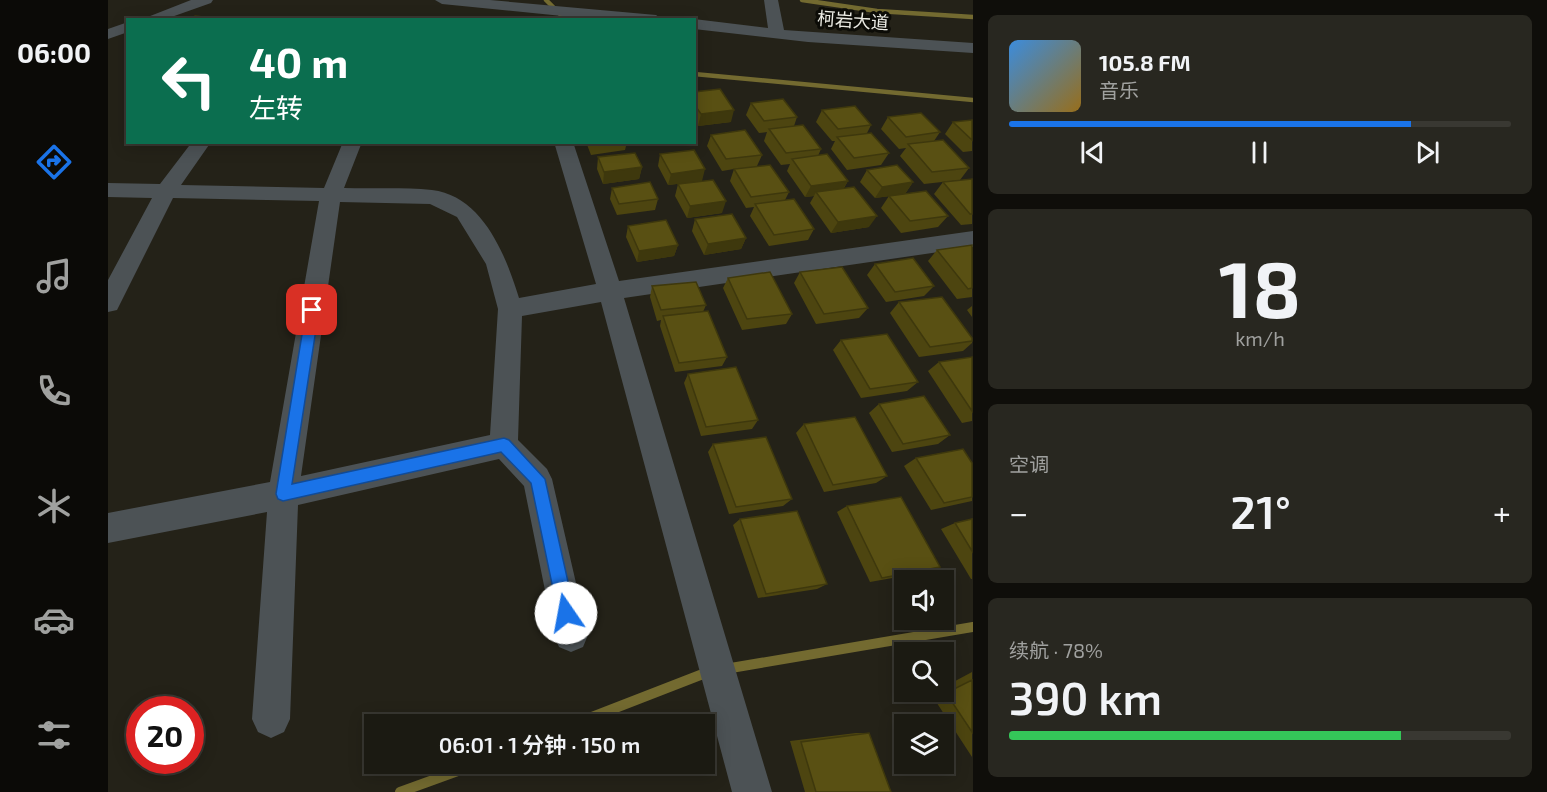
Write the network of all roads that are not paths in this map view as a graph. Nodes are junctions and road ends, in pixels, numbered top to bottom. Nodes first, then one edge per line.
1 (196, 0) edge
2 (206, 0) edge
3 (442, 0) edge
4 (771, 0) edge
5 (498, 5) junction
6 (153, 17) edge
7 (504, 18) edge
8 (638, 18) edge
9 (696, 24) edge
10 (126, 28) edge
11 (777, 33) junction
12 (108, 34) edge
13 (972, 48) edge
14 (201, 144) edge
15 (352, 144) edge
16 (564, 144) edge
17 (108, 190) edge
18 (166, 191) junction
19 (331, 195) junction
20 (972, 239) edge
21 (610, 291) junction
22 (108, 303) edge
23 (510, 309) junction
24 (504, 445) junction
25 (283, 494) junction
26 (108, 528) edge
27 (571, 635) dead end
28 (271, 719) dead end
29 (752, 792) edge

1 - 6 street
2 - 6 street
3 - 5 street
4 - 11 street
5 - 7 street
5 - 8 street
9 - 11 street, 柯岩大道
10 - 12 street
11 - 13 street, 柯岩大道
14 - 18 street
15 - 19 street
16 - 21 street
17 - 18 street
18 - 19 street
18 - 22 street
19 - 23 street
19 - 25 street
20 - 21 street
21 - 23 street
21 - 29 street
23 - 24 street
24 - 25 street
24 - 27 street
25 - 26 street
25 - 28 street

